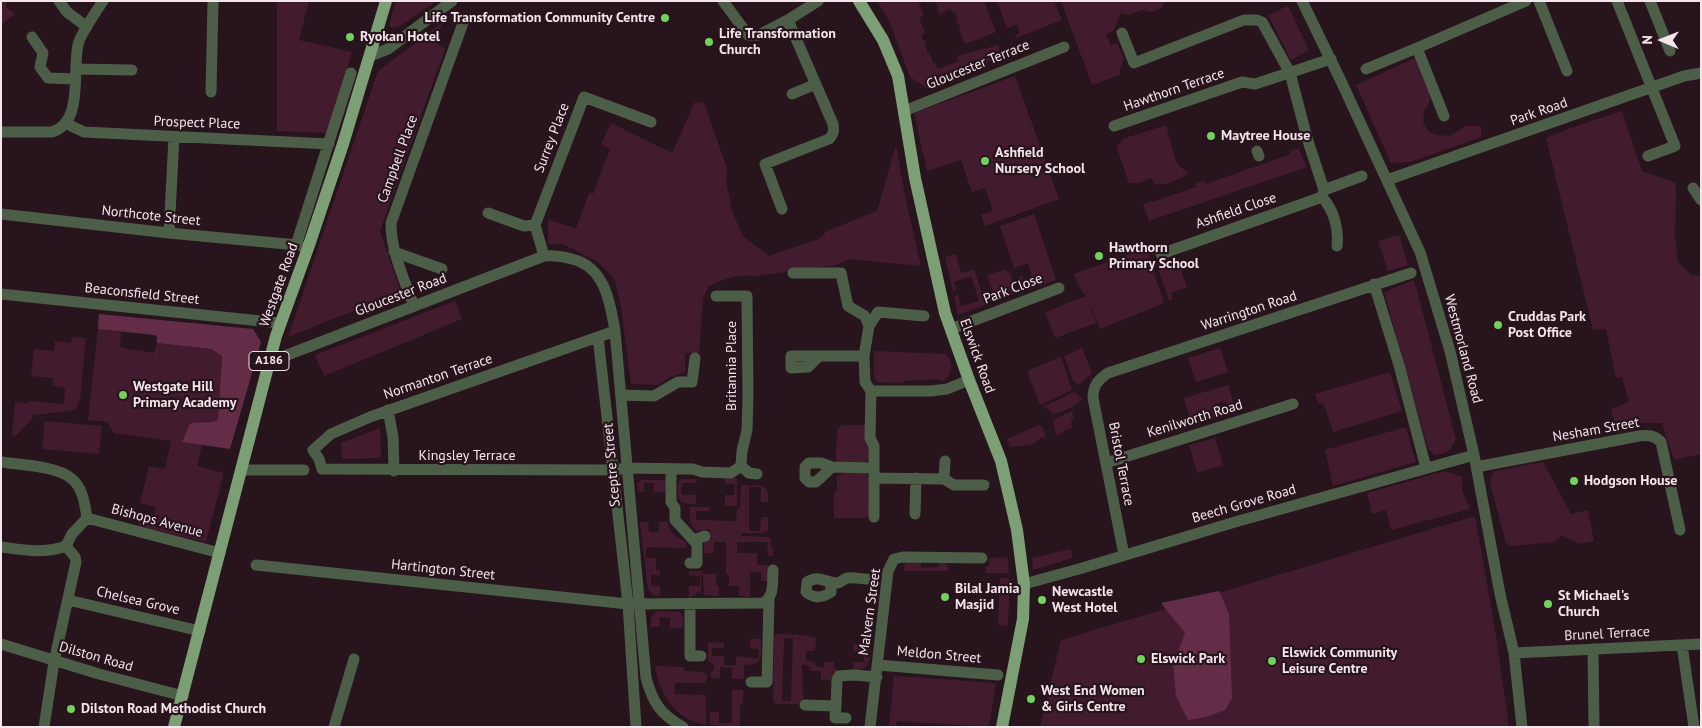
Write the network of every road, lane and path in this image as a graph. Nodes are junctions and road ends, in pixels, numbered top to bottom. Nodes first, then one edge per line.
1 (59, 1) edge
2 (103, 1) edge
3 (212, 1) edge
4 (386, 1) edge
5 (452, 1) edge
6 (723, 1) edge
7 (818, 1) edge
8 (859, 1) edge
9 (1302, 1) edge
10 (1526, 1) edge
11 (1539, 1) edge
12 (1650, 1) edge
13 (1620, 2) edge
14 (788, 20) junction
15 (463, 23) dead end
16 (87, 27) junction
17 (1122, 33) dead end
18 (32, 37) dead end
19 (1064, 47) dead end
20 (1417, 48) junction
21 (1670, 50) dead end
22 (370, 56) junction
23 (1331, 59) junction
24 (1366, 69) dead end
25 (132, 70) dead end
26 (1567, 71) dead end
27 (351, 73) dead end
28 (1290, 73) junction
29 (1701, 73) edge
30 (76, 74) junction
31 (816, 84) junction
32 (1652, 88) junction
33 (211, 92) dead end
34 (792, 94) dead end
35 (904, 111) junction
36 (1444, 116) dead end
37 (651, 122) dead end
38 (65, 123) junction
39 (1114, 126) dead end
40 (1, 132) edge
41 (174, 136) junction
42 (329, 144) junction
43 (1648, 156) dead end
44 (1362, 176) dead end
45 (1386, 180) junction
46 (1693, 188) dead end
47 (1323, 194) junction
48 (1701, 200) edge
49 (782, 209) dead end
50 (488, 213) dead end
51 (1, 214) edge
52 (535, 225) junction
53 (169, 233) junction
54 (303, 246) junction
55 (1337, 246) dead end
56 (394, 252) junction
57 (1161, 254) dead end
58 (544, 256) junction
59 (442, 269) dead end
60 (793, 273) dead end
61 (1411, 273) dead end
62 (1374, 284) junction
63 (1059, 288) dead end
64 (1, 294) edge
65 (716, 296) dead end
66 (414, 306) junction
67 (924, 316) dead end
68 (280, 323) junction
69 (869, 326) junction
70 (951, 329) junction
71 (615, 331) junction
72 (598, 337) junction
73 (819, 356) dead end
74 (864, 356) junction
75 (695, 358) dead end
76 (269, 362) junction
77 (1098, 379) joint
78 (969, 380) junction
79 (871, 391) junction
80 (621, 394) junction
81 (1293, 404) dead end
82 (388, 410) junction
83 (1474, 455) junction
84 (945, 461) dead end
85 (1, 462) edge
86 (1106, 462) junction
87 (741, 466) junction
88 (832, 467) dead end
89 (1476, 467) junction
90 (627, 468) junction
91 (1426, 468) junction
92 (672, 469) junction
93 (240, 470) junction
94 (304, 470) dead end
95 (322, 470) joint
96 (613, 470) junction
97 (394, 471) junction
98 (874, 473) junction
99 (757, 474) dead end
100 (916, 478) junction
101 (944, 479) junction
102 (984, 485) dead end
103 (915, 514) dead end
104 (874, 517) dead end
105 (86, 518) junction
106 (1680, 530) dead end
107 (705, 536) dead end
108 (693, 540) junction
109 (66, 546) junction
110 (1, 547) edge
111 (220, 553) junction
112 (1124, 555) junction
113 (982, 558) dead end
114 (690, 563) dead end
115 (256, 565) dead end
116 (773, 570) dead end
117 (867, 579) dead end
118 (831, 583) dead end
119 (1024, 584) junction
120 (68, 600) junction
121 (769, 600) junction
122 (690, 603) junction
123 (633, 604) junction
124 (200, 631) junction
125 (1, 644) edge
126 (1701, 644) edge
127 (1682, 645) junction
128 (1593, 649) junction
129 (1514, 653) junction
130 (701, 656) dead end
131 (354, 659) dead end
132 (54, 662) junction
133 (877, 671) junction
134 (998, 675) dead end
135 (751, 682) dead end
136 (183, 696) junction
137 (805, 705) dead end
138 (836, 706) junction
139 (846, 718) dead end
140 (44, 727) edge
141 (174, 727) edge
142 (334, 727) edge
143 (636, 727) edge
144 (683, 727) edge
145 (870, 727) edge
146 (1002, 727) edge
147 (1522, 727) edge
148 (1594, 727) edge
149 (1694, 727) edge

1 - 16 street
2 - 16 street
3 - 33 street
4 - 22 main road, Westgate Road / A186
5 - 22 street
6 - 14 street
7 - 14 street
8 - 35 main road, Elswick Road
9 - 23 street, Westmorland Road
10 - 20 street
11 - 26 street
12 - 21 street
13 - 32 street
14 - 31 street
15 - 56 street, Campbell Place
16 - 30 street
17 - 28 street
18 - 30 street
19 - 35 street, Gloucester Terrace
20 - 24 street
20 - 36 street
22 - 54 main road, Westgate Road / A186
23 - 28 street, Hawthorn Terrace
23 - 45 street, Westmorland Road
25 - 30 street
27 - 42 street
28 - 39 street, Hawthorn Terrace
28 - 47 street
29 - 32 street, Park Road
30 - 38 street
31 - 34 street
31 - 49 street
32 - 43 street
32 - 45 street, Park Road
35 - 70 main road, Elswick Road
37 - 52 street, Surrey Place
38 - 40 street
38 - 41 street, Prospect Place
41 - 42 street, Prospect Place
41 - 53 street
42 - 54 street
44 - 47 street, Ashfield Close
45 - 83 street, Westmorland Road
46 - 48 street
47 - 55 street
47 - 57 street, Ashfield Close
50 - 52 street
51 - 53 street, Northcote Street
52 - 58 street
53 - 54 street, Northcote Street
54 - 68 main road, Westgate Road / A186
56 - 59 street
56 - 66 street, Campbell Place
58 - 66 street, Gloucester Road
58 - 71 street, Sceptre Street
60 - 69 street
61 - 62 street, Warrington Road
62 - 77 street, Warrington Road
62 - 91 street
63 - 70 street, Park Close
64 - 68 street, Beaconsfield Street
65 - 87 street, Britannia Place
66 - 76 street, Gloucester Road
67 - 69 street
68 - 76 main road, Westgate Road / A186
69 - 74 street
70 - 78 main road, Elswick Road
71 - 72 street, Normanton Terrace
71 - 80 street, Sceptre Street
72 - 82 street, Normanton Terrace
72 - 96 street, Sceptre Street
73 - 74 street
74 - 79 street
75 - 80 street
76 - 93 main road, Westgate Road / A186
77 - 86 street, Bristol Terrace
78 - 79 street
78 - 119 main road, Elswick Road
79 - 98 street
80 - 90 street, Sceptre Street
81 - 86 street, Kenilworth Road
82 - 95 street, Normanton Terrace
82 - 97 street
83 - 89 street, Westmorland Road
83 - 91 street, Beech Grove Road
84 - 101 street
85 - 105 street
86 - 112 street, Bristol Terrace
87 - 92 street
87 - 99 street
88 - 98 street
89 - 106 street, Nesham Street
89 - 129 street, Westmorland Road
90 - 92 street
90 - 96 street, Kingsley Terrace
90 - 123 street, Sceptre Street
91 - 112 street, Beech Grove Road
92 - 108 street
93 - 94 street
93 - 111 main road, Westgate Road / A186
95 - 97 street, Kingsley Terrace
96 - 97 street, Kingsley Terrace
96 - 123 street, Sceptre Street
98 - 100 street
98 - 104 street
100 - 101 street
100 - 103 street
101 - 102 street
105 - 109 street
105 - 111 street, Bishops Avenue
107 - 108 street
108 - 114 street
109 - 110 street
109 - 120 street
111 - 124 main road, Westgate Road / A186
112 - 119 street, Beech Grove Road
113 - 133 street, Malvern Street
115 - 123 street, Hartington Street
116 - 121 street
117 - 118 street
119 - 146 main road, Elswick Road
120 - 124 street, Chelsea Grove
120 - 132 street
121 - 122 street, Hartington Street
121 - 135 street
122 - 123 street, Hartington Street
122 - 130 street
123 - 143 street, Sceptre Street
123 - 144 street, Sceptre Street
124 - 136 main road, Westgate Road / A186
125 - 132 street, Dilston Road
126 - 127 street, Brunel Terrace
127 - 128 street, Brunel Terrace
127 - 149 street
128 - 129 street, Brunel Terrace
128 - 148 street
129 - 147 street, Westmorland Road
131 - 142 street
132 - 136 street, Dilston Road
132 - 140 street
133 - 134 street, Meldon Street
133 - 138 street, Meldon Street
133 - 145 street, Malvern Street
136 - 141 main road, Westgate Road / A186
137 - 138 street
138 - 139 street

